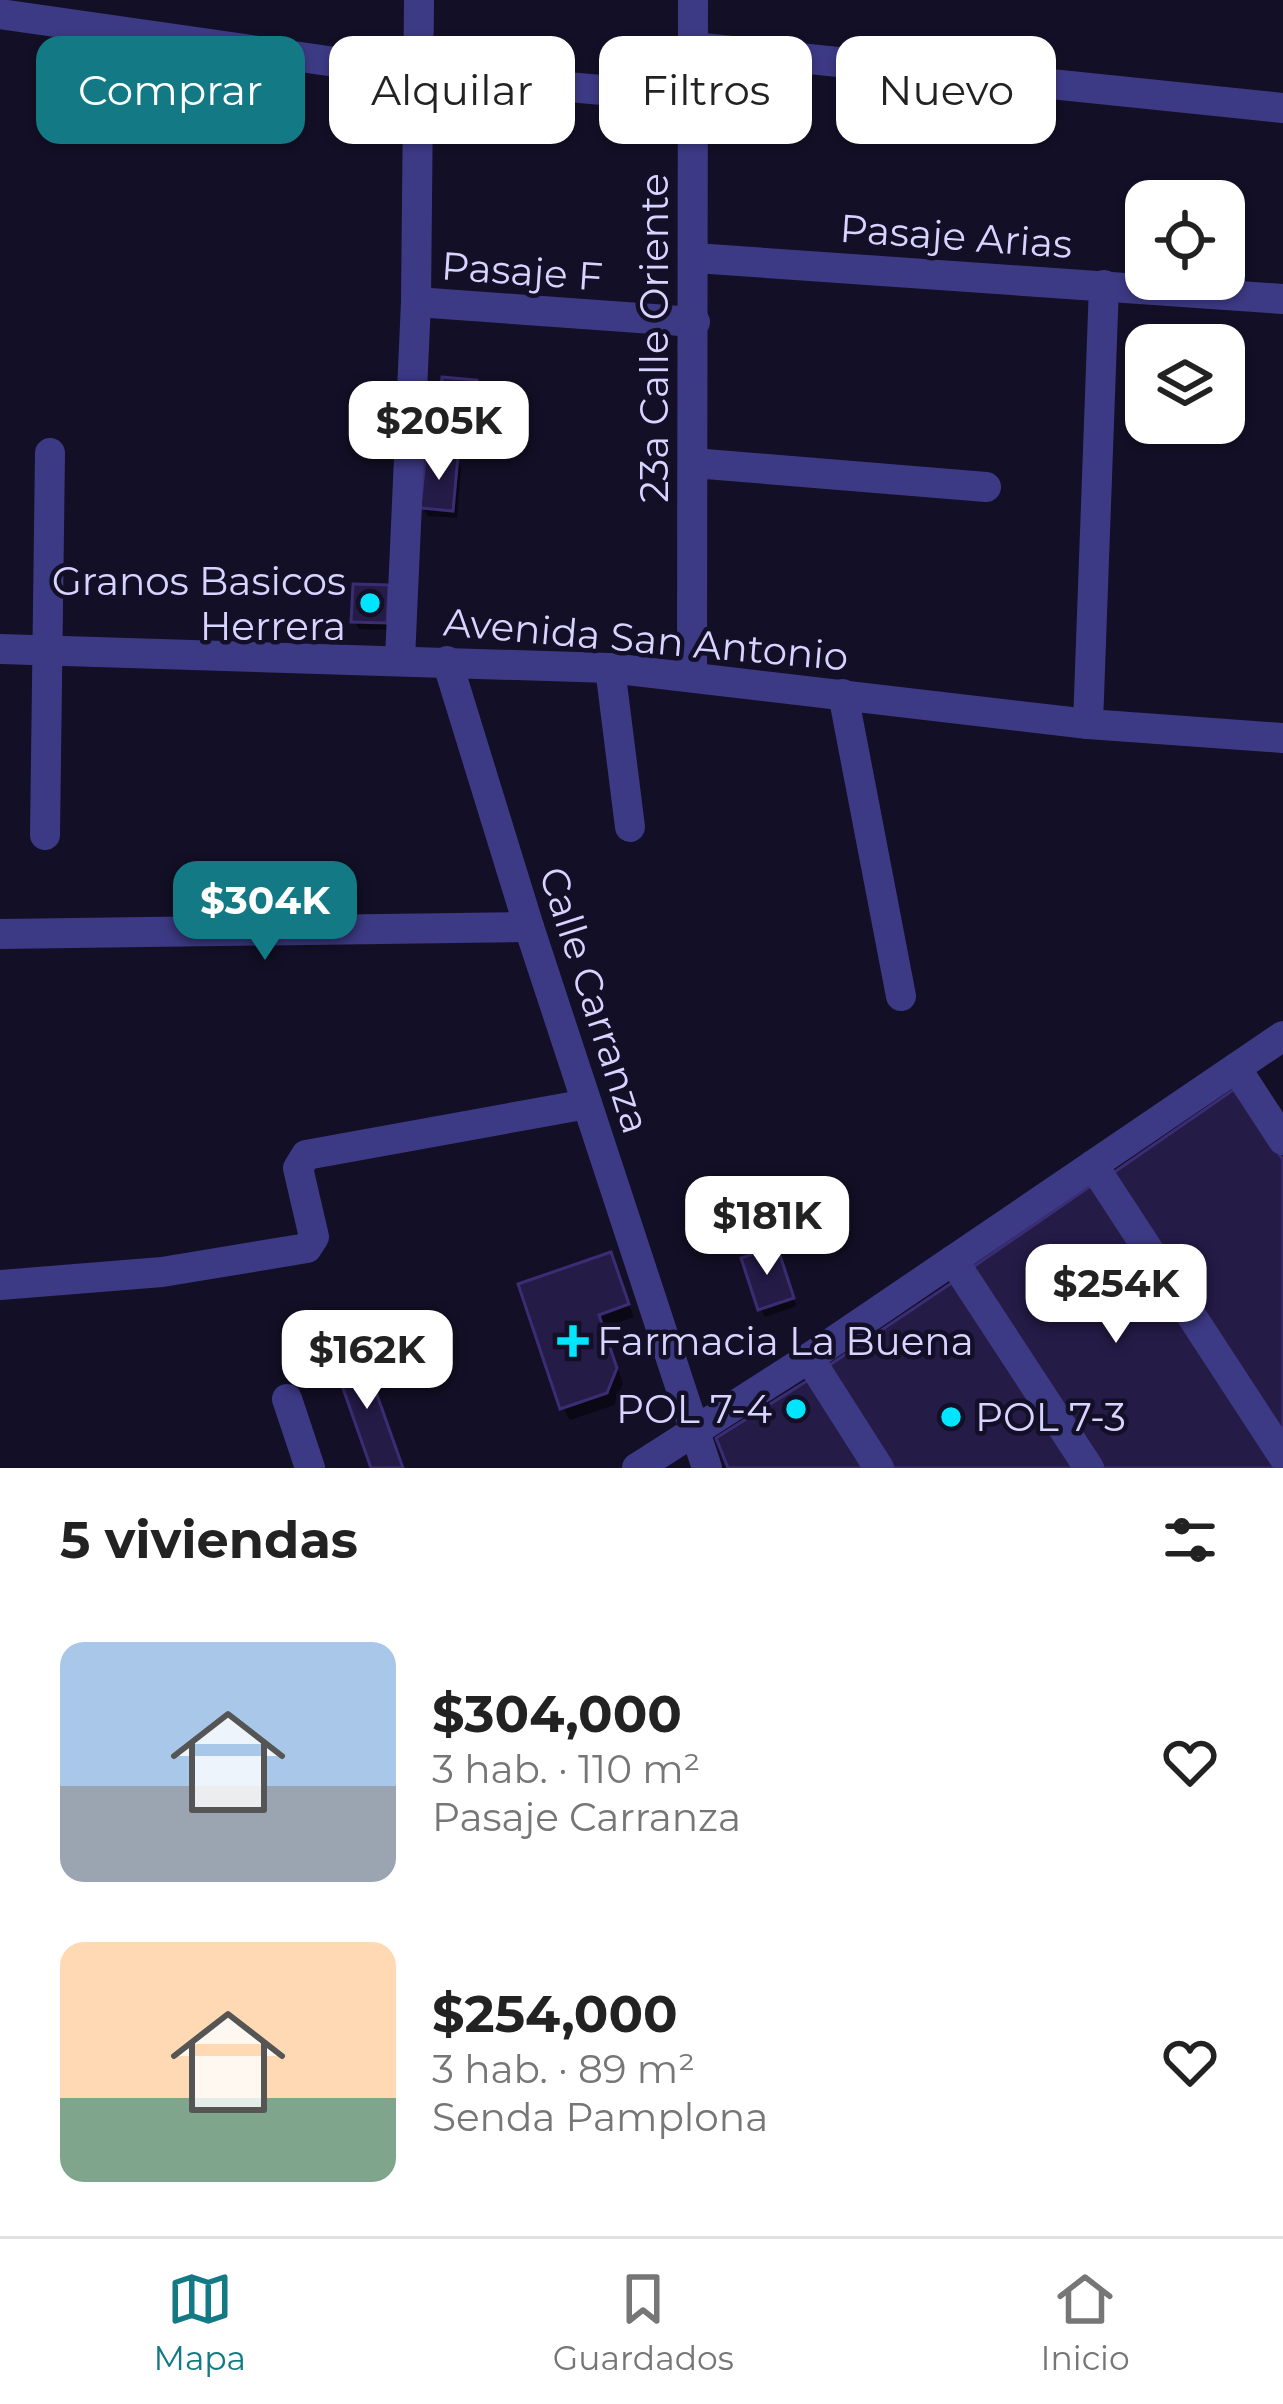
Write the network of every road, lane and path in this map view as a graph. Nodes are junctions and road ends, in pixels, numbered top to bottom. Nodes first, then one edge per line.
1 (419, 0) edge
2 (693, 0) edge
3 (0, 14) edge
4 (419, 36) edge
5 (693, 36) edge
6 (812, 59) edge
7 (329, 61) edge
8 (1283, 109) edge
9 (418, 144) edge
10 (694, 144) edge
11 (695, 258) junction
12 (1104, 285) junction
13 (1283, 299) edge
14 (416, 302) junction
15 (695, 322) junction
16 (50, 453) dead end
17 (693, 464) junction
18 (986, 487) dead end
19 (0, 649) edge
20 (46, 651) junction
21 (400, 659) junction
22 (447, 661) junction
23 (610, 668) junction
24 (692, 675) junction
25 (843, 694) junction
26 (1088, 724) junction
27 (1283, 738) edge
28 (631, 827) dead end
29 (45, 836) dead end
30 (530, 927) junction
31 (0, 934) edge
32 (902, 996) dead end
33 (1283, 1036) edge
34 (1236, 1068) junction
35 (587, 1104) junction
36 (1283, 1140) edge
37 (1094, 1165) junction
38 (952, 1260) junction
39 (0, 1285) edge
40 (809, 1358) junction
41 (286, 1400) dead end
42 (693, 1431) junction
43 (1283, 1456) edge
44 (310, 1468) edge
45 (637, 1468) edge
46 (707, 1468) edge
47 (879, 1468) edge
48 (1089, 1468) edge

1 - 4 street
2 - 5 street, 23a Calle Oriente
3 - 7 street
6 - 8 street
9 - 14 street
10 - 11 street, 23a Calle Oriente
11 - 12 street, Pasaje Arias
11 - 15 street, 23a Calle Oriente
12 - 13 street, Pasaje Arias
12 - 26 street
14 - 15 street, Pasaje F
14 - 21 street
15 - 17 street, 23a Calle Oriente
16 - 20 street
17 - 18 street
17 - 24 street, 23a Calle Oriente
19 - 20 street, Avenida San Antonio
20 - 21 street, Avenida San Antonio
20 - 29 street
21 - 22 street, Avenida San Antonio
22 - 23 street, Avenida San Antonio
22 - 30 street, Calle Carranza
23 - 24 street, Avenida San Antonio
23 - 28 street
24 - 25 street, Avenida San Antonio
25 - 26 street, Avenida San Antonio
25 - 32 street
26 - 27 street, Avenida San Antonio
30 - 31 street
30 - 35 street, Calle Carranza
33 - 34 street
34 - 36 street
34 - 37 street
35 - 39 street
35 - 42 street, Calle Carranza
37 - 38 street
37 - 43 street
38 - 40 street
38 - 48 street
40 - 42 street
40 - 47 street
41 - 44 street
42 - 45 street
42 - 46 street, Calle Carranza

